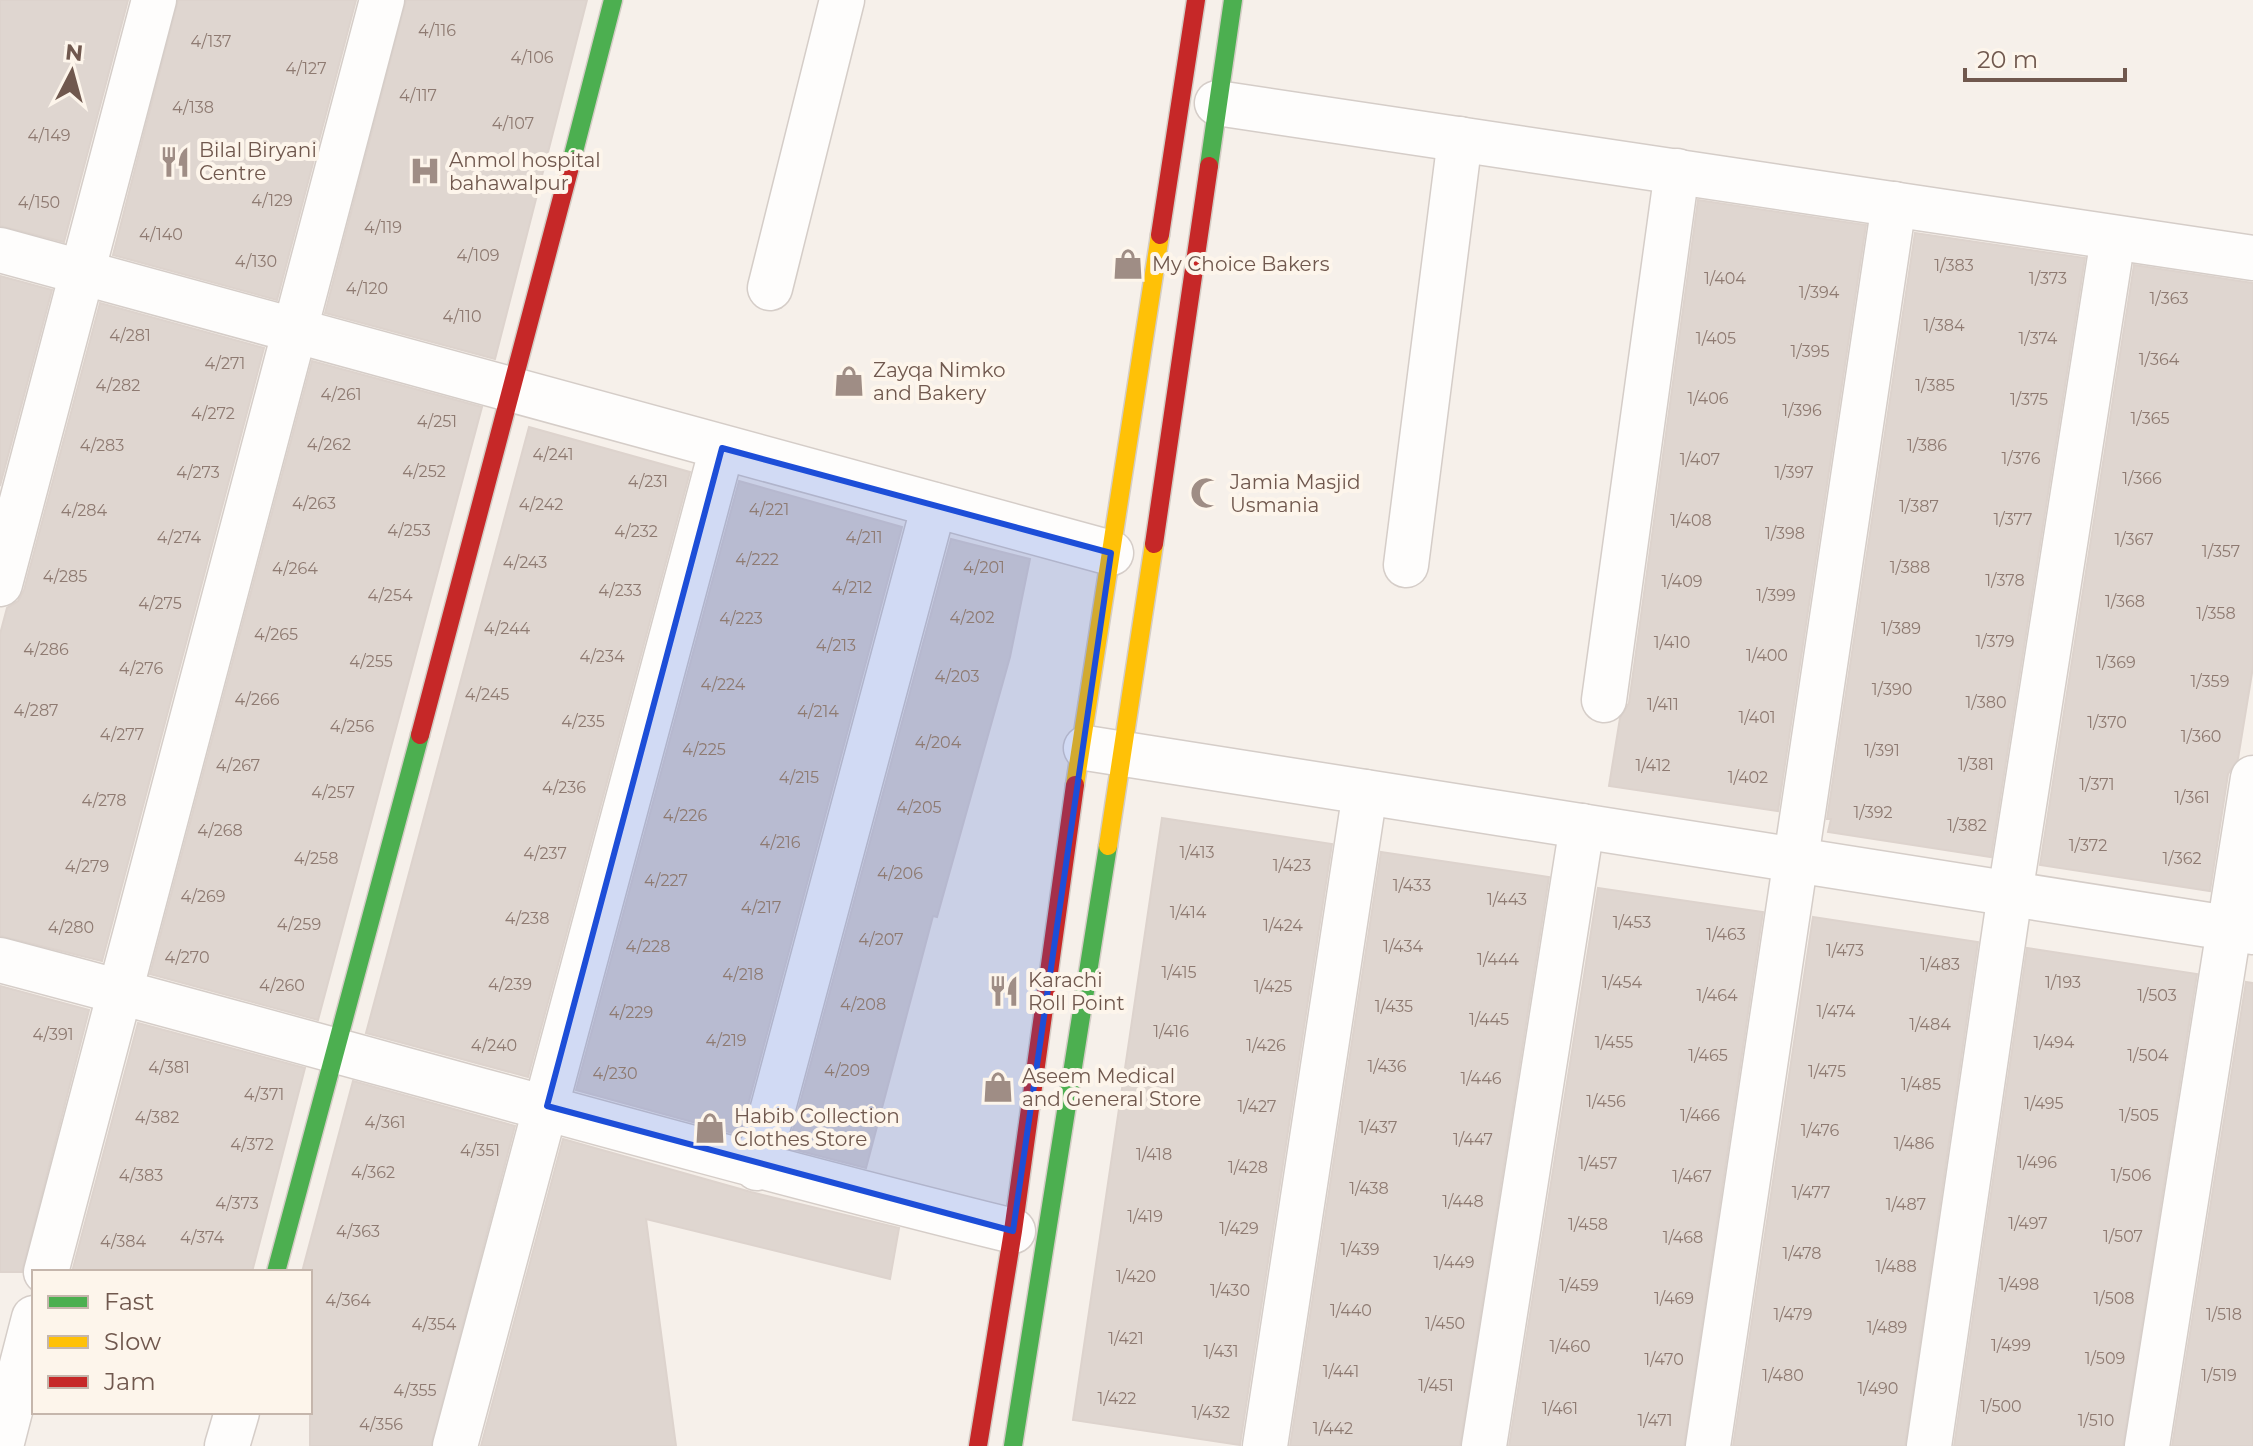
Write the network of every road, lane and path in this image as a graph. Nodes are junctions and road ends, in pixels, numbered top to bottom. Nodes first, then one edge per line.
1 (154, 0) edge
2 (382, 0) edge
3 (613, 0) edge
4 (842, 0) edge
5 (1196, 0) edge
6 (1233, 0) edge
7 (1217, 103) junction
8 (1460, 139) junction
9 (1677, 171) junction
10 (1894, 204) junction
11 (2113, 238) junction
12 (0, 250) edge
13 (2253, 258) edge
14 (83, 273) junction
15 (770, 288) dead end
16 (296, 333) junction
17 (512, 392) junction
18 (722, 448) junction
19 (934, 505) junction
20 (1111, 553) junction
21 (1406, 565) dead end
22 (0, 584) edge
23 (1604, 700) dead end
24 (1080, 747) junction
25 (1123, 753) junction
26 (2253, 778) edge
27 (1365, 792) junction
28 (1582, 826) junction
29 (1797, 860) junction
30 (2010, 894) junction
31 (2240, 930) edge
32 (0, 960) edge
33 (119, 992) junction
34 (337, 1050) junction
35 (547, 1106) junction
36 (757, 1168) junction
37 (1013, 1231) junction
38 (47, 1270) edge
39 (277, 1270) edge
40 (32, 1326) edge
41 (236, 1414) edge
42 (1, 1446) edge
43 (227, 1446) edge
44 (455, 1446) edge
45 (978, 1446) edge
46 (1013, 1446) edge
47 (1265, 1446) edge
48 (1484, 1446) edge
49 (1708, 1446) edge
50 (1929, 1446) edge
51 (2147, 1446) edge

1 - 14 street
2 - 16 street
3 - 17 street
4 - 15 street
5 - 20 street
6 - 7 street
7 - 8 street
7 - 25 street
8 - 9 street
8 - 21 street
9 - 10 street
9 - 23 street
10 - 11 street
10 - 29 street
11 - 13 street
11 - 30 street
12 - 14 street
14 - 16 street
14 - 22 street
16 - 17 street
16 - 33 street
17 - 18 street
17 - 34 street
18 - 19 street
18 - 35 street
19 - 20 street
19 - 36 street
20 - 24 street
24 - 25 street
24 - 37 street
25 - 27 street
25 - 46 street
26 - 31 street
27 - 28 street
27 - 47 street
28 - 29 street
28 - 48 street
29 - 30 street
29 - 49 street
30 - 31 street
30 - 50 street
31 - 51 street
32 - 33 street
33 - 34 street
33 - 38 street
34 - 35 street
34 - 39 street
35 - 36 street
35 - 44 street
36 - 37 street
37 - 45 street
40 - 42 street
41 - 43 street

